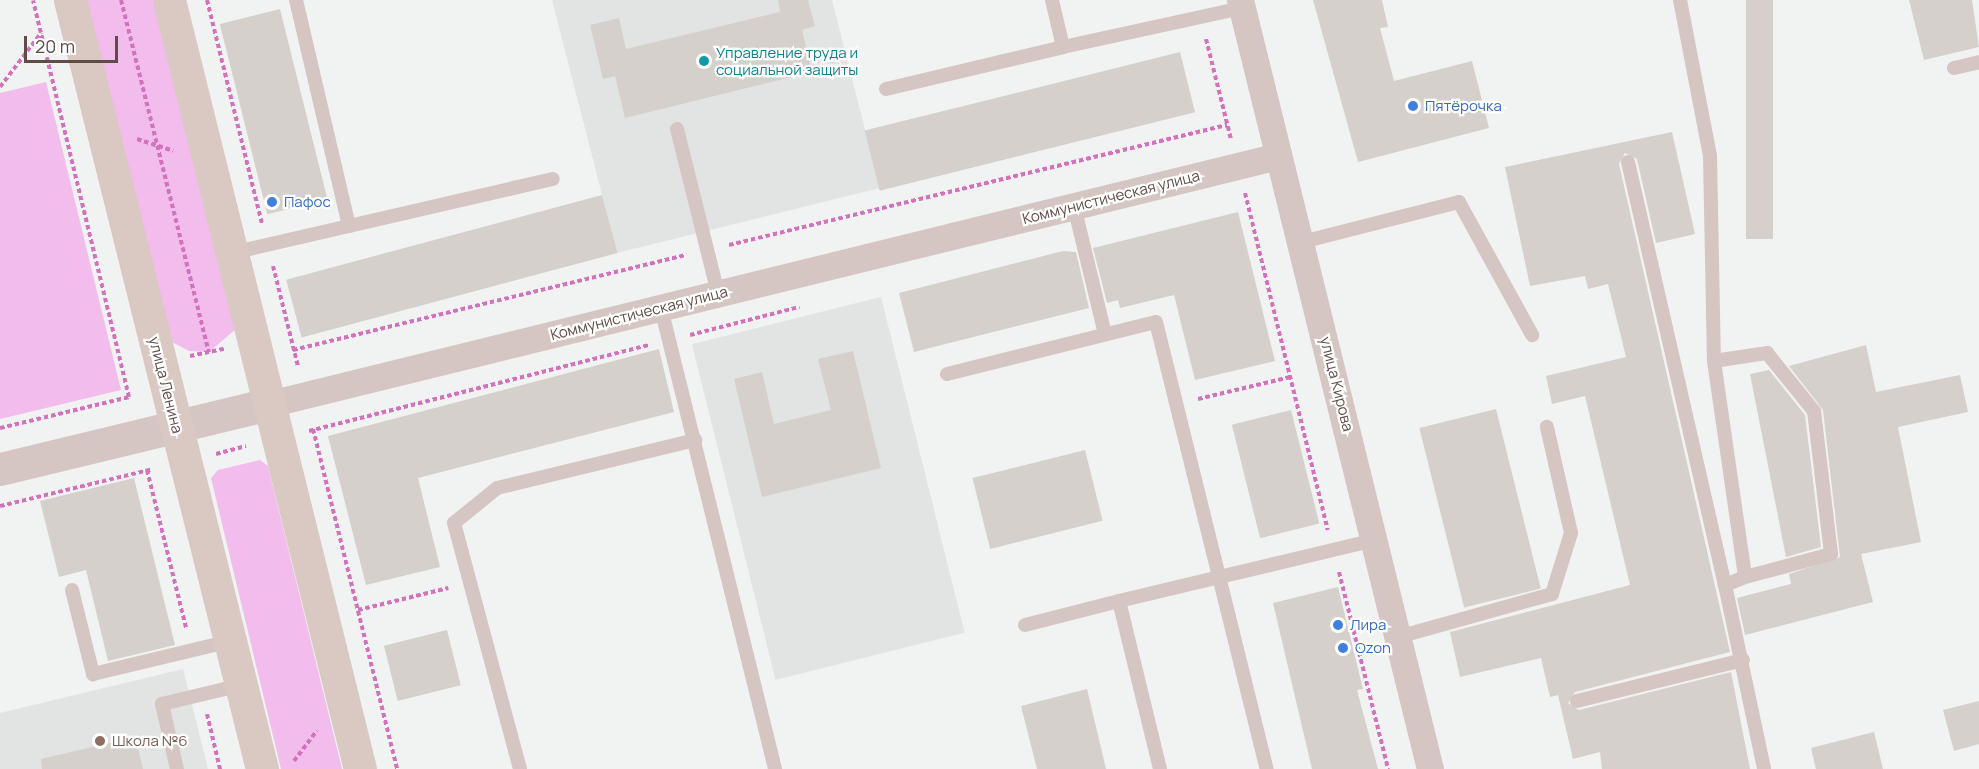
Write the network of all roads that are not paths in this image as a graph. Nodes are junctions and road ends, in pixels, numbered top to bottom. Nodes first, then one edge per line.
1 (70, 0) edge
2 (169, 0) edge
3 (296, 0) edge
4 (1052, 0) edge
5 (1680, 0) edge
6 (1241, 4) edge
7 (1063, 47) junction
8 (1979, 62) edge
9 (1954, 68) dead end
10 (886, 89) dead end
11 (677, 129) dead end
12 (1278, 156) junction
13 (1628, 162) dead end
14 (553, 179) dead end
15 (1074, 206) junction
16 (349, 226) junction
17 (1302, 242) junction
18 (232, 253) junction
19 (718, 294) junction
20 (661, 308) junction
21 (1105, 334) junction
22 (1532, 335) dead end
23 (1714, 361) junction
24 (946, 374) dead end
25 (269, 404) junction
26 (176, 427) junction
27 (1547, 427) dead end
28 (695, 440) junction
29 (0, 469) edge
30 (1375, 540) junction
31 (1220, 577) junction
32 (1745, 577) junction
33 (1725, 585) junction
34 (72, 590) dead end
35 (1119, 601) junction
36 (1025, 625) dead end
37 (1398, 637) junction
38 (230, 641) junction
39 (1743, 660) junction
40 (241, 685) junction
41 (1576, 701) dead end
42 (177, 769) edge
43 (262, 769) edge
44 (360, 769) edge
45 (520, 769) edge
46 (775, 769) edge
47 (1161, 769) edge
48 (1267, 769) edge
49 (1430, 769) edge
50 (1764, 769) edge

1 - 26 main road, улица Ленина
2 - 18 main road
3 - 16 lane
4 - 7 lane
5 - 23 lane
6 - 7 lane
6 - 12 street, улица Кирова
7 - 10 lane
8 - 9 lane
11 - 19 lane
12 - 15 street, Коммунистическая улица
12 - 17 street, улица Кирова
13 - 33 lane
14 - 16 lane
15 - 19 street, Коммунистическая улица
15 - 21 lane
16 - 18 lane
17 - 22 lane
17 - 30 street, улица Кирова
18 - 25 main road
19 - 20 street, Коммунистическая улица
20 - 25 street, Коммунистическая улица
20 - 28 lane
21 - 24 lane
21 - 31 lane
23 - 32 lane
23 - 32 lane
25 - 26 street, Коммунистическая улица
25 - 44 main road
26 - 29 street, Коммунистическая улица
26 - 38 main road, улица Ленина
27 - 37 lane
28 - 45 lane
28 - 46 lane
30 - 31 lane
30 - 37 street, улица Кирова
31 - 35 lane
31 - 48 lane
32 - 33 lane
33 - 39 lane
34 - 38 lane
35 - 36 lane
35 - 47 lane
37 - 49 street, улица Кирова
38 - 40 main road, улица Ленина
39 - 41 lane
39 - 50 lane
40 - 42 lane
40 - 43 main road, улица Ленина

